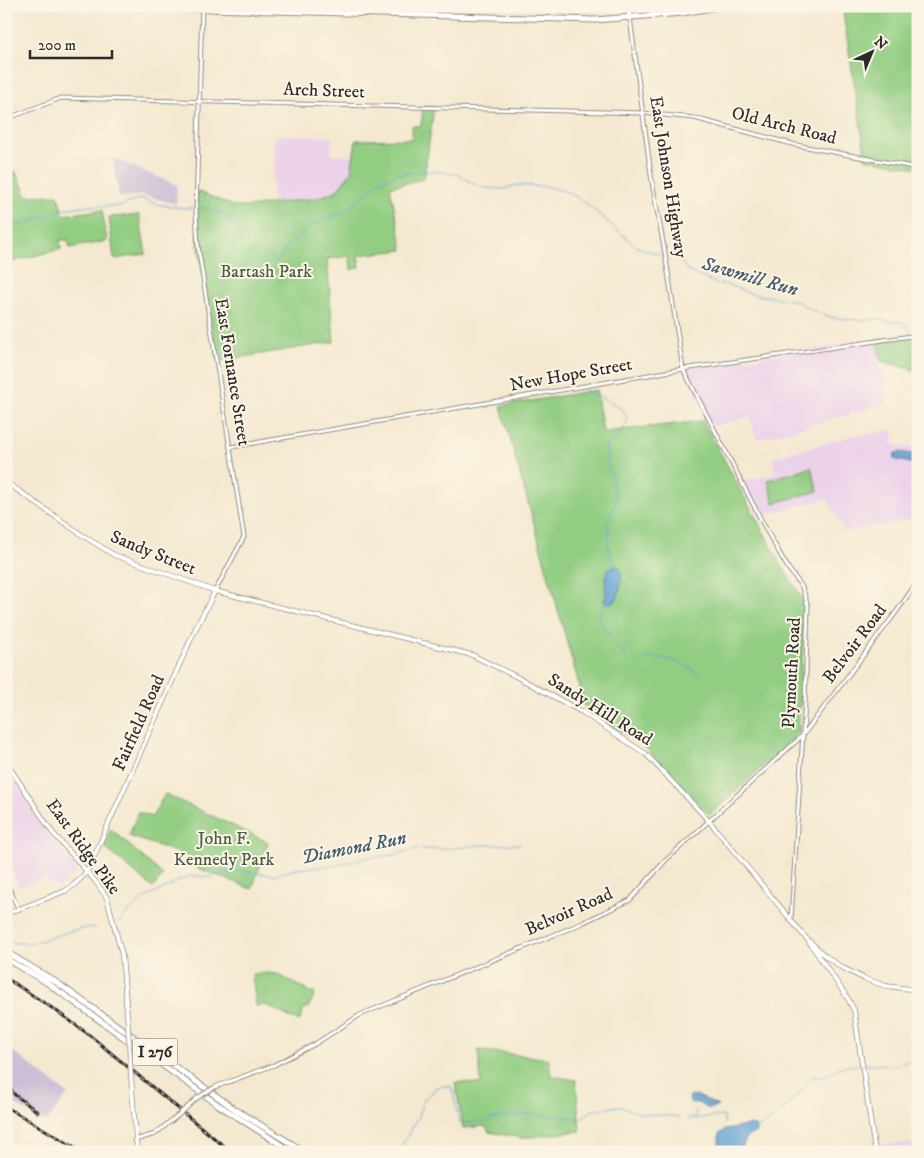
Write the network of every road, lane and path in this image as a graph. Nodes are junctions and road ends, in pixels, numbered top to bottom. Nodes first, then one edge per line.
1 (101, 6) edge
2 (723, 6) edge
3 (628, 7) edge
4 (202, 8) edge
5 (630, 18) junction
6 (200, 101) junction
7 (644, 113) junction
8 (6, 118) edge
9 (918, 168) edge
10 (917, 335) edge
11 (683, 369) junction
12 (231, 447) junction
13 (6, 482) edge
14 (918, 581) edge
15 (218, 586) joint
16 (215, 591) junction
17 (803, 735) junction
18 (6, 762) edge
19 (709, 821) junction
20 (87, 872) junction
21 (6, 882) edge
22 (18, 908) junction
23 (6, 914) edge
24 (791, 919) junction
25 (805, 937) junction
26 (6, 952) edge
27 (6, 959) edge
28 (918, 990) edge
29 (135, 1140) junction
30 (137, 1152) edge
31 (292, 1152) edge
32 (305, 1152) edge
33 (875, 1152) edge

1 - 4 highway
2 - 5 highway
3 - 5 highway
4 - 5 highway
4 - 6 street, East Fornance Street
5 - 7 street, East Johnson Highway
6 - 7 street, Arch Street
6 - 8 street, Arch Street
6 - 12 street, East Fornance Street
7 - 9 street, Old Arch Road
7 - 11 street, East Johnson Highway
10 - 11 street, New Hope Street
11 - 12 street, New Hope Street
11 - 17 street, Plymouth Road
12 - 15 street, East Fornance Street
13 - 16 main road, Sandy Street
14 - 17 street, Belvoir Road
15 - 16 street, Fairfield Road
16 - 19 main road, Sandy Hill Road
16 - 20 main road, Fairfield Road
17 - 19 street, Belvoir Road
17 - 24 street, Plymouth Road
18 - 20 main road, East Ridge Pike
19 - 24 main road, Sandy Hill Road
19 - 29 street, Belvoir Road, bridge
20 - 22 main road
20 - 29 main road, East Ridge Pike, bridge
21 - 22 street
22 - 23 main road
24 - 25 main road, Sandy Hill Road
25 - 28 main road, Sandy Hill Road
25 - 33 main road
26 - 32 highway, I 276
27 - 31 highway, I 276
29 - 30 main road, East Ridge Pike

